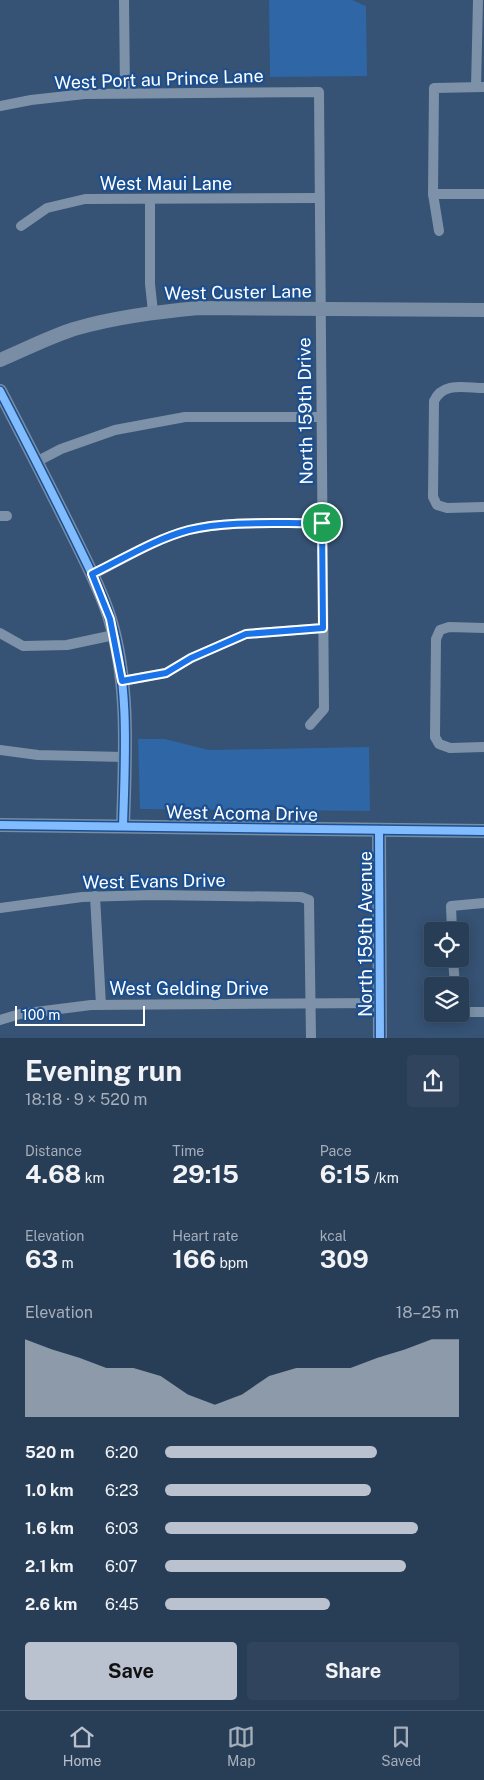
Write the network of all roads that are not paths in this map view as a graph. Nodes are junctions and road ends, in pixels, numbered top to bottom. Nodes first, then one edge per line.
1 (124, 0) edge
2 (478, 0) edge
3 (480, 87) edge
4 (125, 92) junction
5 (319, 92) joint
6 (0, 106) edge
7 (433, 194) junction
8 (484, 194) edge
9 (319, 198) junction
10 (150, 199) junction
11 (21, 226) dead end
12 (439, 231) dead end
13 (320, 309) junction
14 (484, 310) edge
15 (153, 312) junction
16 (0, 360) edge
17 (484, 388) edge
18 (0, 390) edge
19 (321, 417) junction
20 (36, 462) junction
21 (484, 507) edge
22 (322, 523) junction
23 (92, 574) junction
24 (323, 628) junction
25 (484, 628) edge
26 (0, 633) edge
27 (114, 635) junction
28 (122, 681) junction
29 (310, 724) dead end
30 (484, 747) edge
31 (0, 750) edge
32 (124, 757) junction
33 (0, 825) edge
34 (123, 826) junction
35 (379, 830) junction
36 (484, 831) edge
37 (95, 896) junction
38 (484, 903) edge
39 (0, 908) edge
40 (452, 922) edge
41 (310, 1003) junction
42 (380, 1003) junction
43 (101, 1005) junction
44 (469, 1012) edge
45 (484, 1012) edge
46 (0, 1020) edge
47 (311, 1038) edge
48 (380, 1038) edge

1 - 4 street
2 - 3 street
3 - 7 street
4 - 5 street, West Port au Prince Lane
4 - 6 street, West Port au Prince Lane
5 - 9 street, North 159th Drive
7 - 8 street
7 - 12 street
9 - 10 street, West Maui Lane
9 - 13 street, North 159th Drive
10 - 11 street, West Maui Lane
10 - 15 street
13 - 14 street, West Custer Lane
13 - 15 street, West Custer Lane
13 - 19 street, North 159th Drive
15 - 16 street, West Custer Lane
17 - 21 street
18 - 20 street
19 - 20 street
19 - 22 street, North 159th Drive
20 - 23 street
22 - 23 street
22 - 24 street, North 159th Drive
23 - 27 street
24 - 28 street
24 - 29 street, North 159th Drive
25 - 30 street
26 - 27 street
27 - 28 street
28 - 32 street
31 - 32 street
32 - 34 street
33 - 34 street, West Acoma Drive
34 - 35 street, West Acoma Drive
35 - 36 street, West Acoma Drive
35 - 42 street, North 159th Avenue
37 - 39 street, West Evans Drive
37 - 41 street, West Evans Drive
37 - 43 street
38 - 40 street
41 - 42 street, West Gelding Drive
41 - 43 street, West Gelding Drive
41 - 47 street
42 - 48 street, North 159th Avenue
43 - 46 street, West Gelding Drive
44 - 45 street

